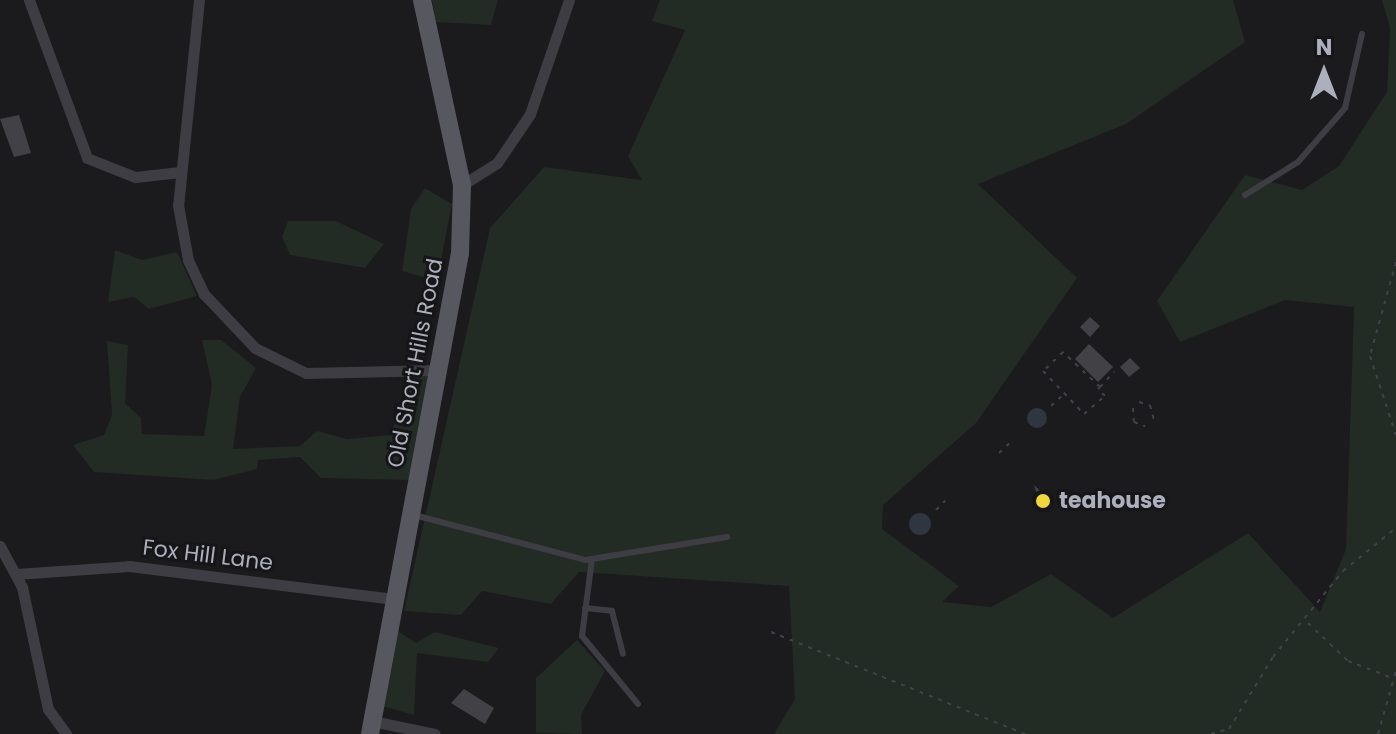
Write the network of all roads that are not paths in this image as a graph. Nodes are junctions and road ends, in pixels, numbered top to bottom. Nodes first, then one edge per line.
1 (29, 0) edge
2 (199, 0) edge
3 (422, 0) edge
4 (569, 0) edge
5 (1362, 34) dead end
6 (180, 172) junction
7 (462, 185) junction
8 (1245, 195) dead end
9 (438, 370) junction
10 (410, 514) junction
11 (727, 537) dead end
12 (0, 546) edge
13 (592, 559) junction
14 (16, 574) junction
15 (394, 599) junction
16 (585, 608) junction
17 (623, 654) dead end
18 (638, 704) dead end
19 (371, 727) edge
20 (66, 734) edge
21 (435, 734) edge

1 - 6 street
2 - 6 street
3 - 7 main road, Old Short Hills Road
4 - 7 street
5 - 8 lane
6 - 9 street
7 - 9 main road, Old Short Hills Road
9 - 10 main road, Old Short Hills Road
10 - 13 lane
10 - 15 main road, Old Short Hills Road
11 - 13 lane
12 - 14 street
13 - 16 lane
14 - 15 street, Fox Hill Lane
14 - 20 street
15 - 19 main road, Old Short Hills Road
16 - 17 lane
16 - 18 lane
19 - 21 street

